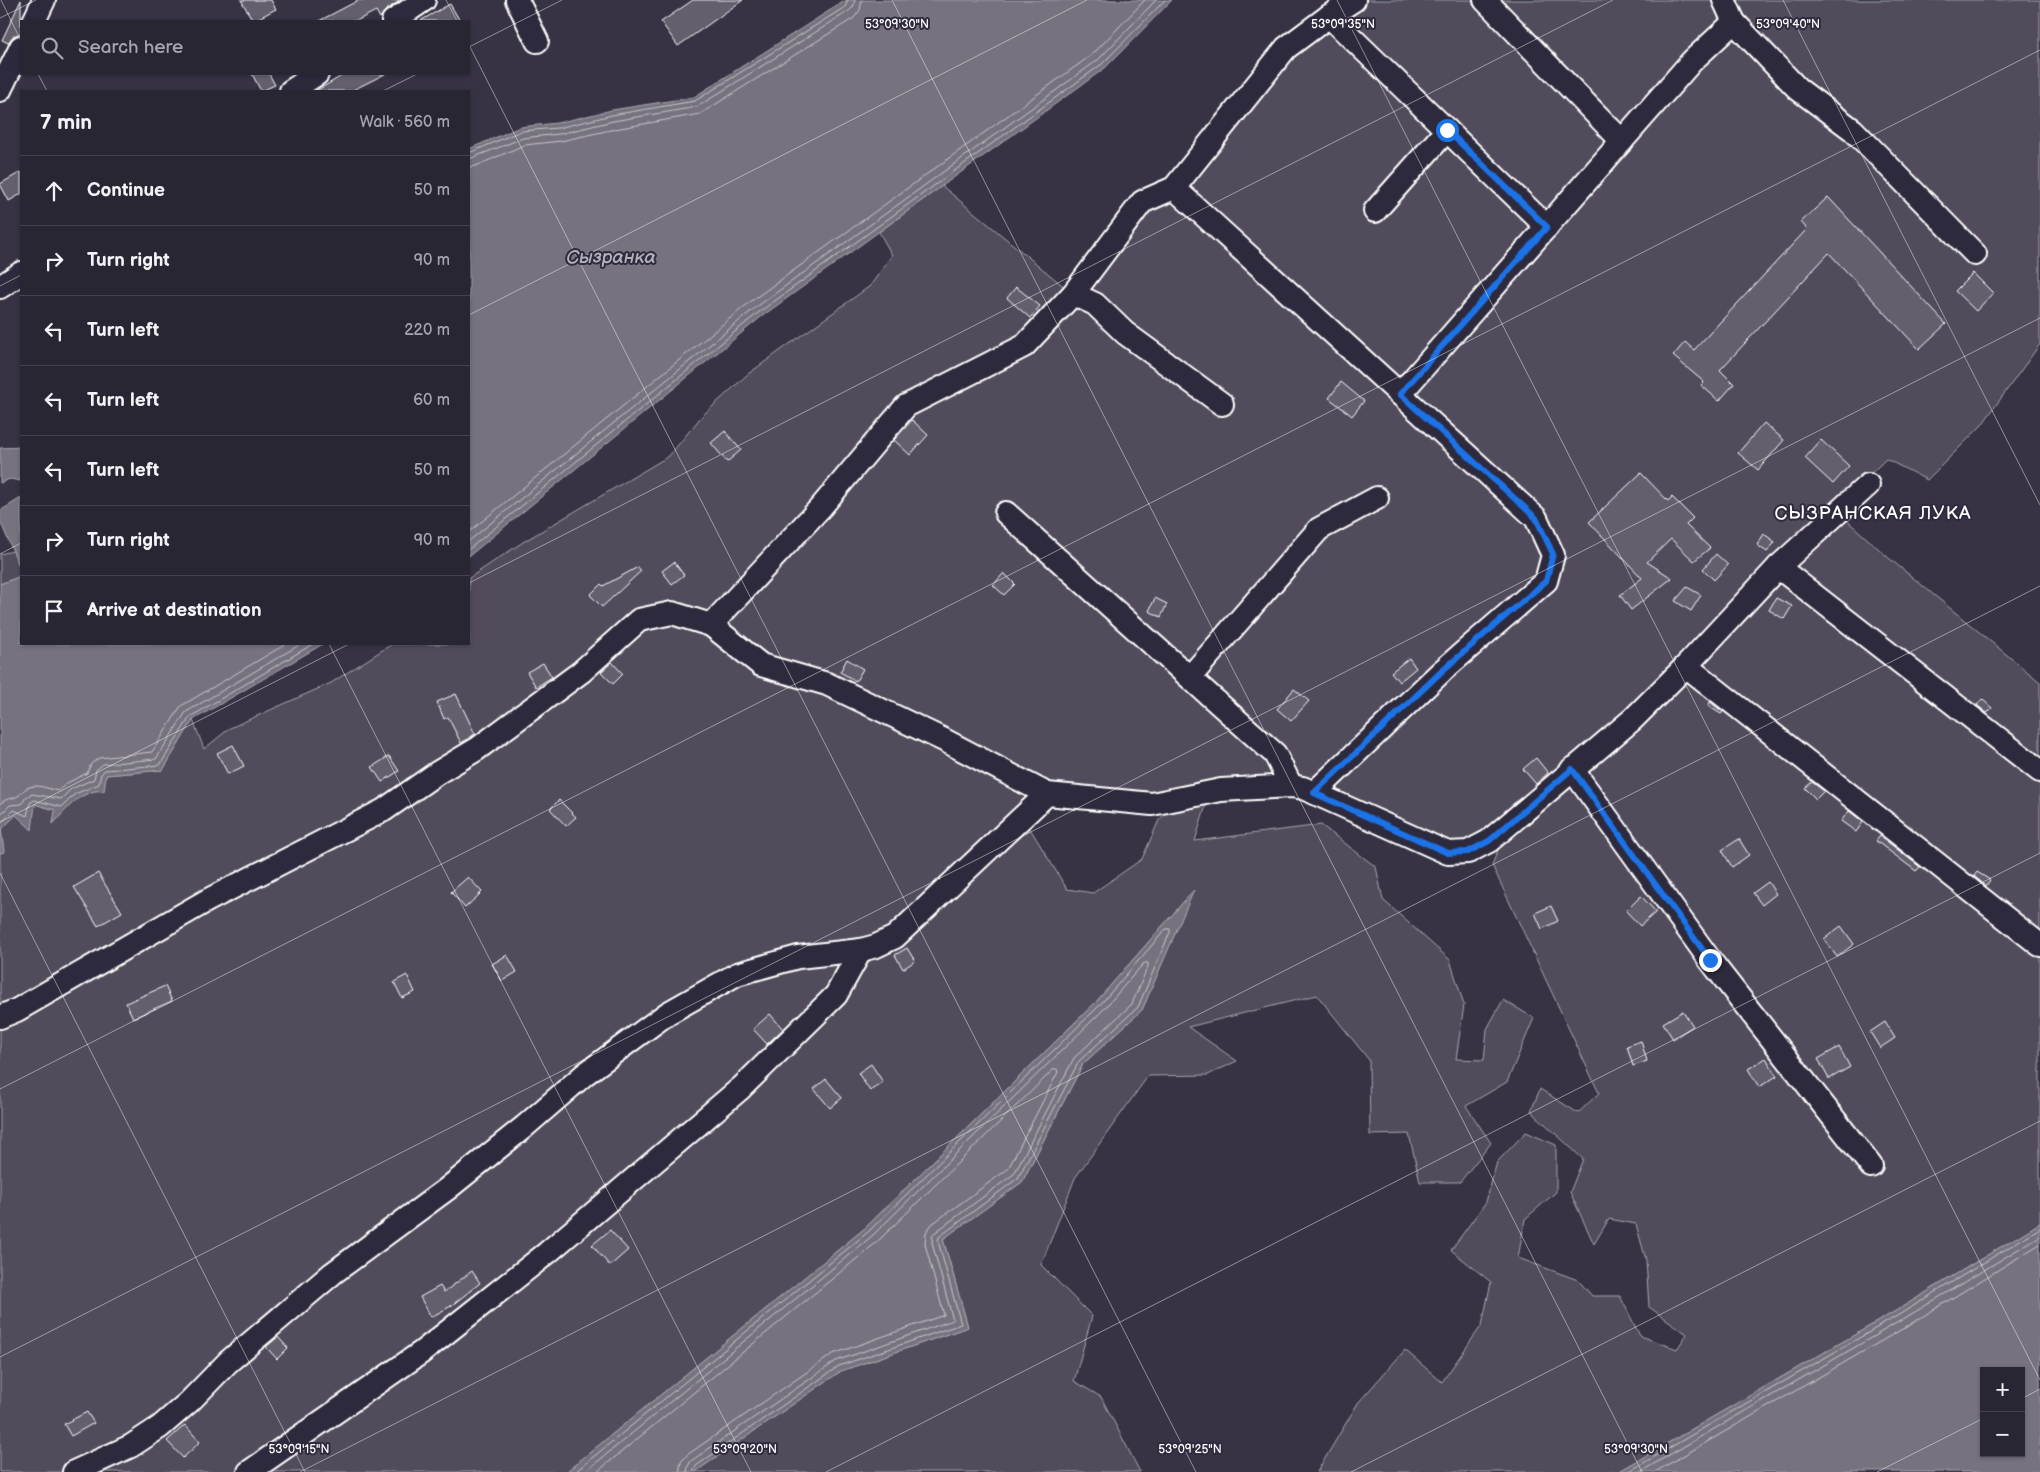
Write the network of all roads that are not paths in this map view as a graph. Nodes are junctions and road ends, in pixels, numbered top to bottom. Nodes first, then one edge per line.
1 (44, 0) edge
2 (424, 0) edge
3 (517, 0) edge
4 (1354, 0) edge
5 (1485, 0) edge
6 (1724, 0) edge
7 (1329, 16) junction
8 (34, 20) edge
9 (394, 20) edge
10 (1734, 22) junction
11 (538, 41) dead end
12 (20, 49) edge
13 (315, 75) edge
14 (0, 90) edge
15 (293, 90) edge
16 (1447, 130) junction
17 (1622, 141) junction
18 (1174, 188) junction
19 (1375, 212) dead end
20 (1547, 227) junction
21 (1975, 254) dead end
22 (20, 274) edge
23 (0, 287) edge
24 (1073, 294) junction
25 (1400, 394) junction
26 (1222, 404) dead end
27 (1868, 485) dead end
28 (1377, 498) dead end
29 (1006, 512) dead end
30 (1778, 567) junction
31 (711, 625) junction
32 (1686, 666) junction
33 (1190, 678) junction
34 (1572, 769) junction
35 (2040, 771) edge
36 (1291, 786) junction
37 (1314, 793) junction
38 (1047, 794) junction
39 (2040, 945) edge
40 (860, 950) junction
41 (0, 1017) edge
42 (1871, 1166) dead end
43 (74, 1472) edge
44 (249, 1472) edge

1 - 8 street
2 - 9 street
3 - 11 street
4 - 7 street
5 - 17 street
6 - 10 street
7 - 16 street
7 - 18 street
10 - 17 street
10 - 21 street
12 - 14 street
13 - 15 street
16 - 19 street
16 - 20 street
17 - 20 street
18 - 24 street
18 - 25 street
20 - 25 street
22 - 23 street
24 - 26 street
24 - 31 street
25 - 37 street
27 - 30 street
28 - 33 street
29 - 33 street
30 - 32 street
30 - 35 street
31 - 38 street
31 - 41 street
32 - 34 street
32 - 39 street
33 - 36 street
34 - 37 street
34 - 42 street
36 - 37 street
36 - 38 street
38 - 40 street
40 - 43 street
40 - 44 street

